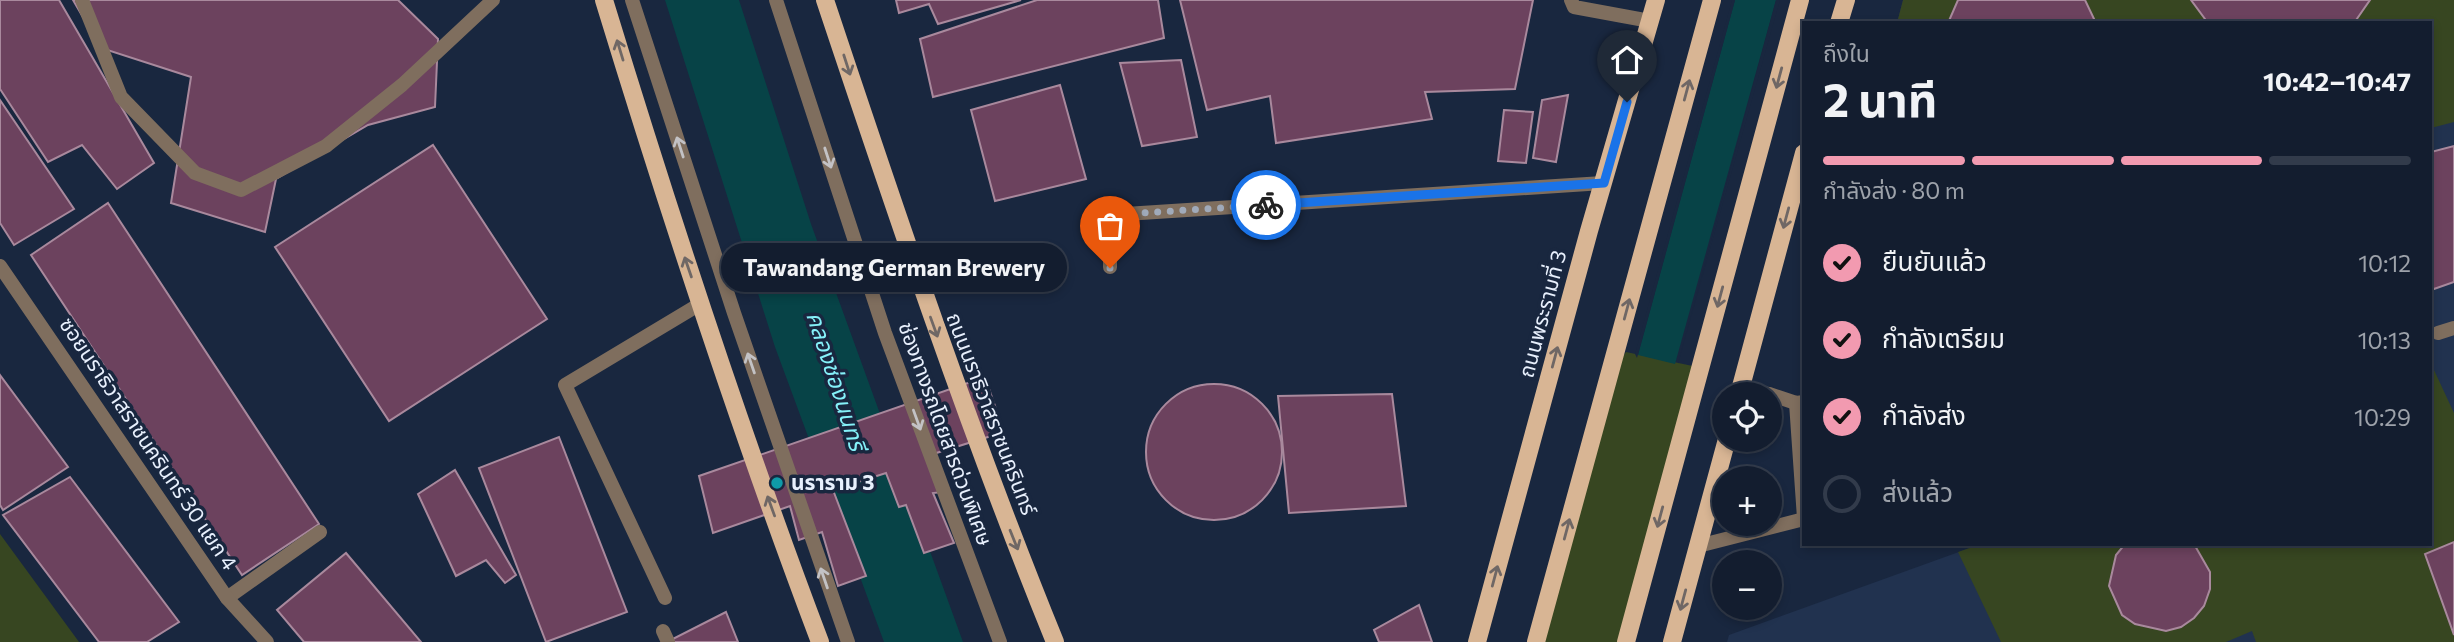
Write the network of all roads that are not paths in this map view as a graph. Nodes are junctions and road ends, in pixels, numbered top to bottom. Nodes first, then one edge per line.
1 (82, 0) edge
2 (493, 0) edge
3 (604, 0) edge
4 (632, 0) edge
5 (776, 0) edge
6 (825, 0) edge
7 (1571, 0) edge
8 (1656, 0) edge
9 (1712, 0) edge
10 (1846, 0) edge
11 (1798, 6) edge
12 (1650, 21) junction
13 (1840, 21) edge
14 (1802, 160) edge
15 (1604, 183) junction
16 (0, 266) edge
17 (1110, 268) dead end
18 (700, 304) junction
19 (2454, 328) edge
20 (2438, 333) dead end
21 (1742, 382) edge
22 (1782, 397) edge
23 (1800, 402) edge
24 (1723, 452) edge
25 (1802, 460) edge
26 (1802, 520) edge
27 (320, 532) dead end
28 (1698, 546) junction
29 (227, 598) junction
30 (665, 598) dead end
31 (267, 642) edge
32 (820, 642) edge
33 (848, 642) edge
34 (1000, 642) edge
35 (1055, 642) edge
36 (1477, 642) edge
37 (1536, 642) edge
38 (1626, 642) edge
39 (1672, 642) edge

1 - 2 street
18 -> 3 main road
33 -> 4 street
5 -> 34 street, ช่องทางรถโดยสารด่วนพิเศษ
6 -> 35 main road, ถนนนราธิวาสราชนครินทร์
7 - 12 street
8 - 12 main road, ถนนพระรามที่ 3
37 -> 9 main road
10 - 13 main road
11 -> 38 main road
12 - 15 main road, ถนนพระรามที่ 3
14 -> 21 main road
15 - 17 street
36 -> 15 main road, ถนนพระรามที่ 3
16 - 29 street, ซอยนราธิวาสราชนครินทร์ 30 แยก 4
18 - 30 street
32 -> 18 main road
19 - 20 street
22 - 23 street
23 - 25 street
24 - 28 main road
26 - 28 street
27 - 29 street
28 -> 39 main road
29 - 31 street, ซอยนราธิวาสราชนครินทร์ 30 แยก 4

